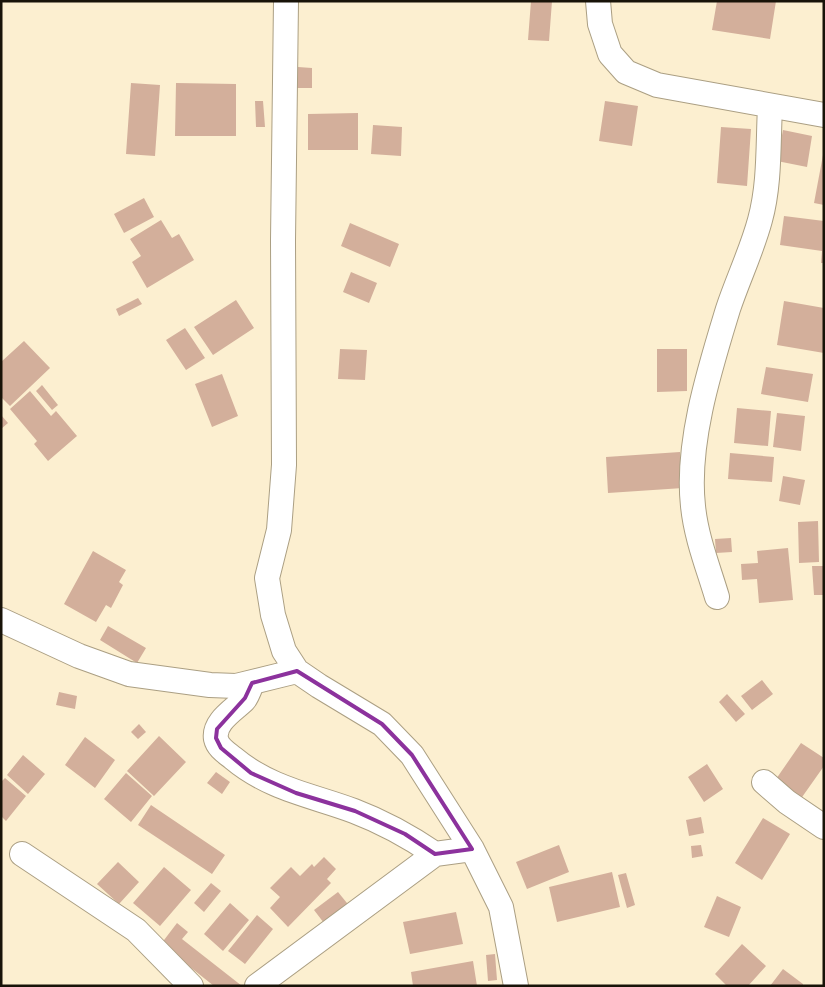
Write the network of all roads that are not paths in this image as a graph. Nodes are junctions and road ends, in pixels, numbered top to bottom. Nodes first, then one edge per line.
1 (286, 1) edge
2 (598, 1) edge
3 (770, 107) junction
4 (824, 115) edge
5 (717, 597) dead end
6 (1, 620) edge
7 (297, 670) junction
8 (252, 683) junction
9 (764, 782) dead end
10 (824, 827) edge
11 (472, 849) junction
12 (22, 854) dead end
13 (435, 854) junction
14 (191, 986) edge
15 (257, 986) edge
16 (516, 986) edge

1 - 7 street
2 - 3 street
3 - 4 street
3 - 5 street
6 - 8 street
7 - 8 street
7 - 11 street
8 - 13 street
9 - 10 street
11 - 13 street
11 - 16 street
12 - 14 street
13 - 15 street

